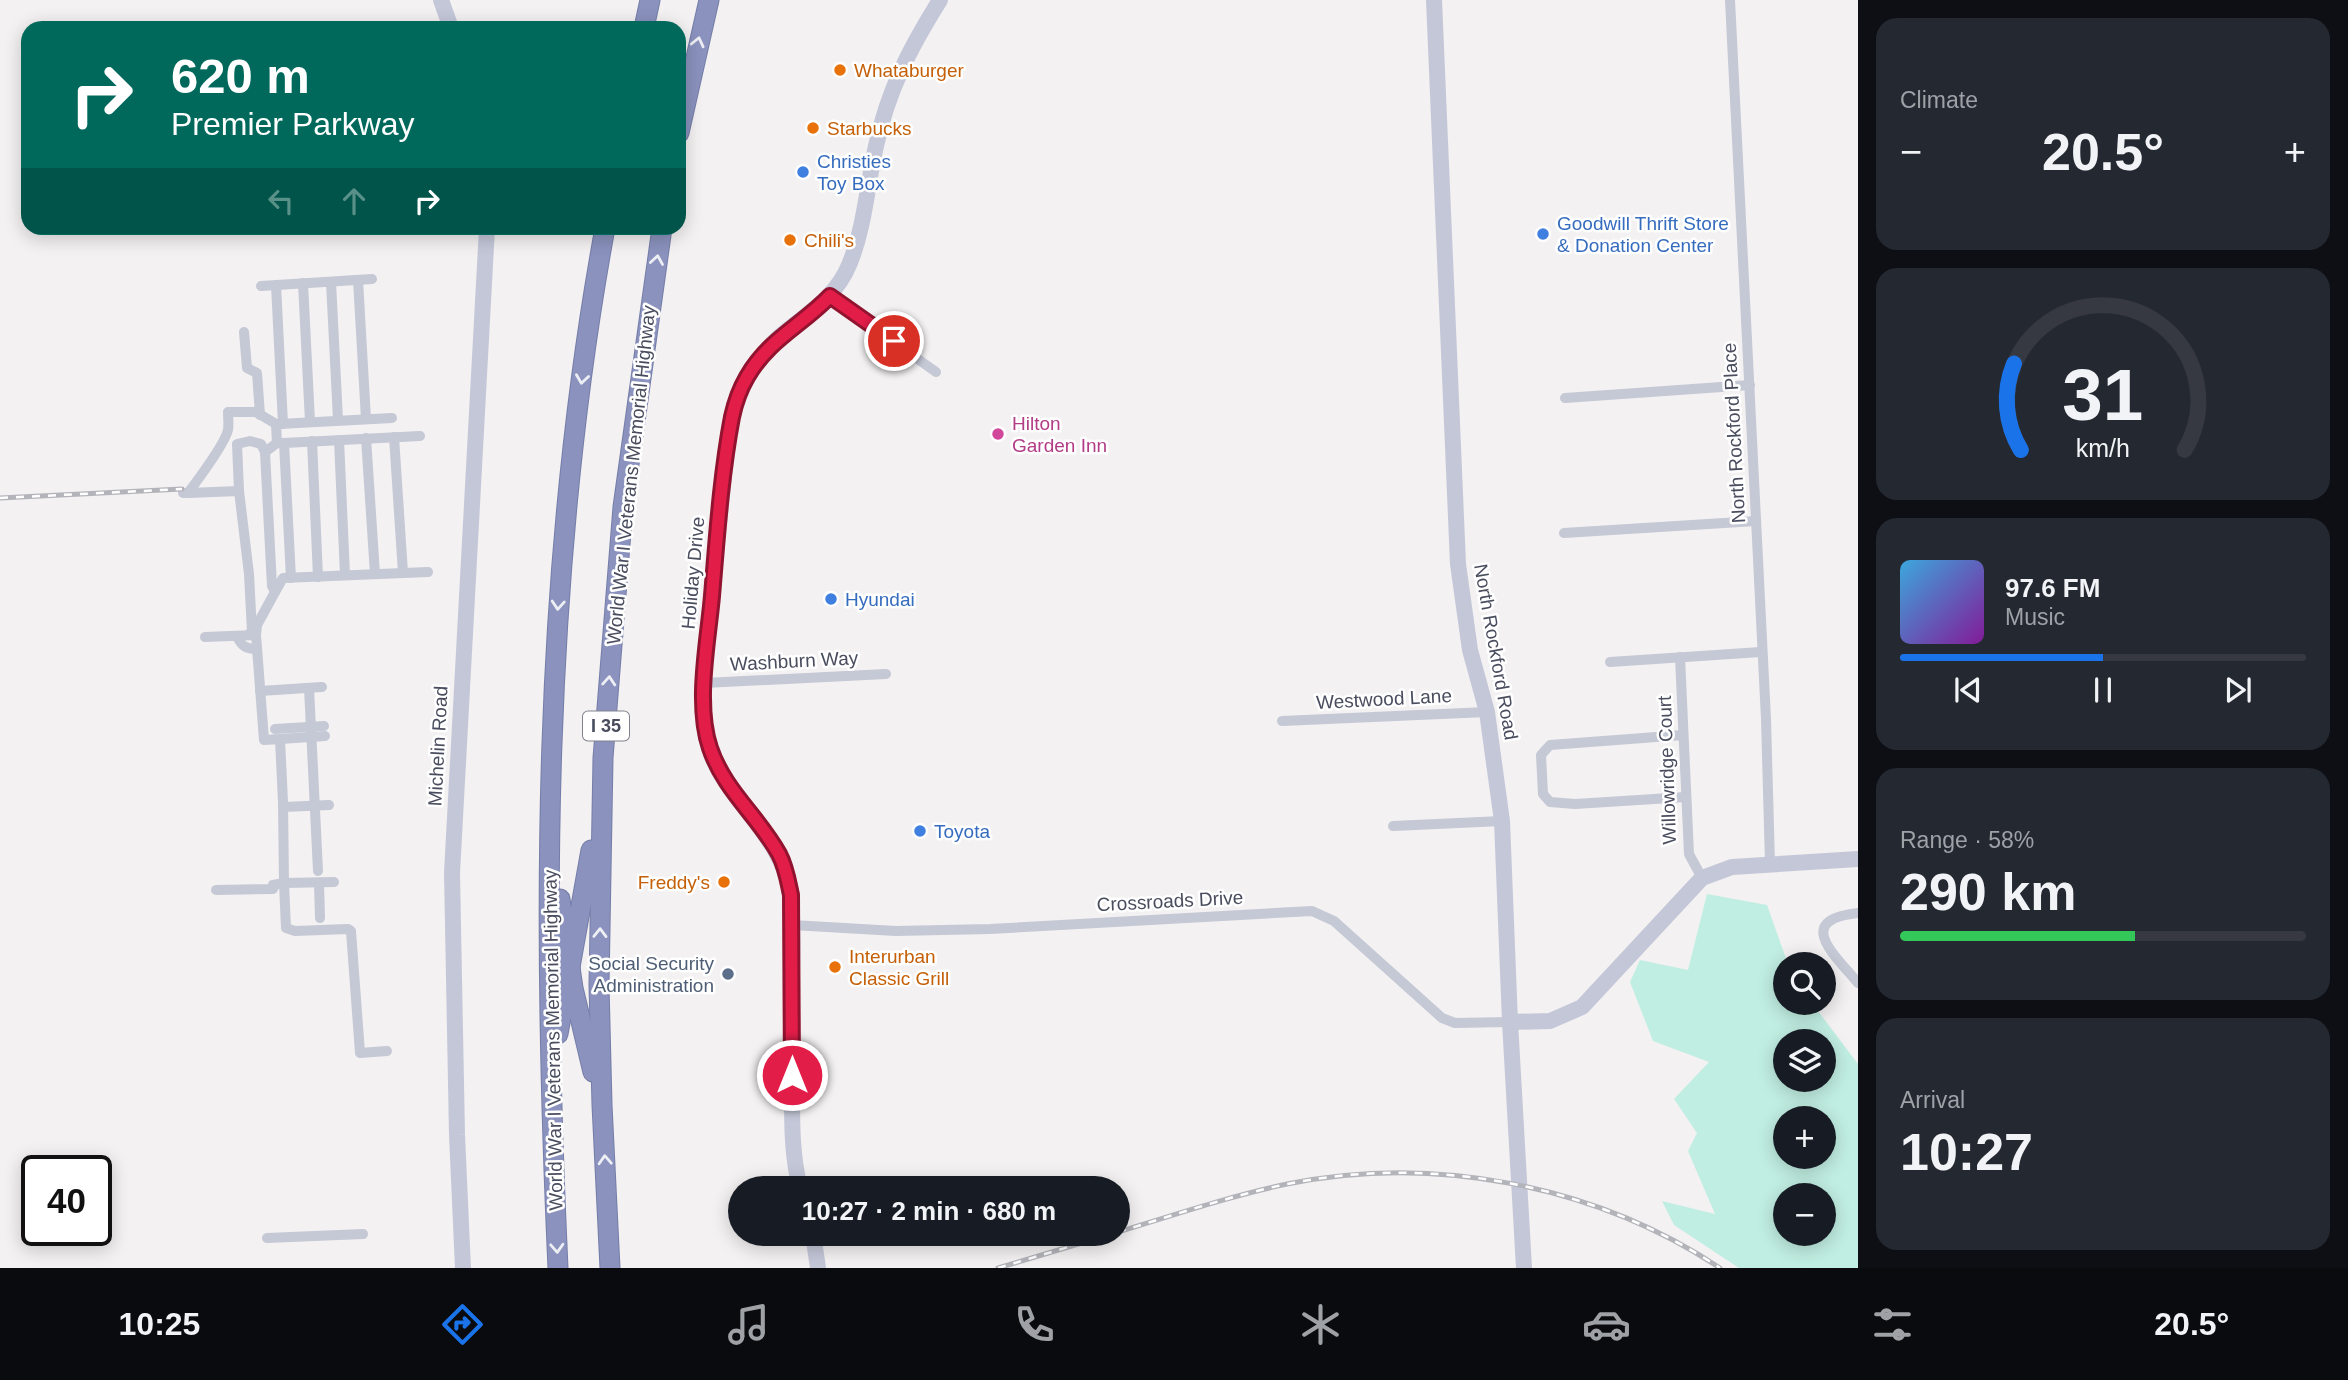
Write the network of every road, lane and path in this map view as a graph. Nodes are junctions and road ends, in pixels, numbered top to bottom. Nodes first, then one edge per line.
1 (442, 0) edge
2 (650, 0) edge
3 (709, 0) edge
4 (940, 0) edge
5 (1434, 0) edge
6 (1730, 0) edge
7 (449, 21) edge
8 (646, 21) edge
9 (686, 102) edge
10 (487, 235) edge
11 (604, 235) edge
12 (661, 235) edge
13 (372, 279) dead end
14 (358, 280) junction
15 (331, 282) junction
16 (303, 283) junction
17 (276, 285) junction
18 (261, 286) dead end
19 (830, 296) junction
20 (244, 332) dead end
21 (936, 372) dead end
22 (1750, 386) junction
23 (1565, 398) dead end
24 (260, 415) junction
25 (392, 418) dead end
26 (366, 419) junction
27 (338, 420) junction
28 (310, 422) junction
29 (279, 424) junction
30 (420, 436) dead end
31 (394, 437) junction
32 (366, 438) junction
33 (339, 440) junction
34 (312, 441) junction
35 (280, 443) junction
36 (265, 452) junction
37 (239, 491) junction
38 (1756, 521) junction
39 (1564, 533) dead end
40 (428, 572) dead end
41 (403, 573) junction
42 (375, 574) junction
43 (345, 575) junction
44 (318, 577) junction
45 (291, 578) junction
46 (275, 592) junction
47 (205, 636) dead end
48 (245, 638) junction
49 (229, 647) dead end
50 (255, 649) junction
51 (1761, 652) junction
52 (1681, 657) junction
53 (1610, 662) dead end
54 (886, 674) dead end
55 (704, 683) junction
56 (322, 687) dead end
57 (309, 688) junction
58 (260, 691) junction
59 (254, 709) junction
60 (1487, 712) junction
61 (1282, 721) dead end
62 (325, 731) dead end
63 (311, 732) junction
64 (277, 734) junction
65 (1683, 735) junction
66 (603, 758) junction
67 (552, 783) junction
68 (1686, 797) junction
69 (315, 805) junction
70 (329, 805) dead end
71 (284, 807) junction
72 (1502, 821) junction
73 (1393, 826) dead end
74 (1858, 859) edge
75 (1770, 864) junction
76 (319, 877) junction
77 (1702, 878) junction
78 (334, 882) dead end
79 (284, 883) junction
80 (216, 890) dead end
81 (1858, 914) edge
82 (320, 918) dead end
83 (792, 925) junction
84 (570, 967) junction
85 (1858, 983) edge
86 (1510, 1022) junction
87 (387, 1051) dead end
88 (550, 1094) junction
89 (602, 1105) junction
90 (797, 1176) edge
91 (363, 1234) dead end
92 (267, 1238) dead end
93 (815, 1246) edge
94 (463, 1268) edge
95 (558, 1268) edge
96 (610, 1268) edge
97 (818, 1268) edge
98 (1524, 1268) edge

1 - 7 street
2 - 8 highway
9 -> 3 highway
4 - 19 street, Holiday Drive
5 - 60 street, North Rockford Road
6 - 22 street, North Rockford Place
10 - 94 street, Michelin Road
11 -> 67 highway, World War I Veterans Memorial Highway
66 -> 12 highway, World War I Veterans Memorial Highway / I 35
13 - 14 street
14 - 15 street
14 - 26 street
15 - 16 street
15 - 27 street
16 - 17 street
16 - 28 street
17 - 18 street
17 - 29 street
19 - 21 street
19 - 55 street, Holiday Drive
20 - 24 street
22 - 23 street
22 - 38 street, North Rockford Place
24 - 29 street
24 - 37 street
25 - 26 street
26 - 27 street
27 - 28 street
28 - 29 street
29 - 35 street
30 - 31 street
31 - 32 street
31 - 41 street
32 - 33 street
32 - 42 street
33 - 34 street
33 - 43 street
34 - 35 street
34 - 44 street
35 - 36 street
35 - 45 street
36 - 37 street
36 - 46 street
37 - 48 street
38 - 39 street
38 - 51 street, North Rockford Place
40 - 41 street
41 - 42 street
42 - 43 street
43 - 44 street
44 - 45 street
45 - 46 street
46 - 48 street
47 - 48 street
48 - 49 street
48 - 50 street
50 - 58 street
50 - 59 street
51 - 52 street
51 - 75 street, North Rockford Place
52 - 53 street
52 - 65 street, Willowridge Court
54 - 55 street, Washburn Way
55 - 83 street, Holiday Drive
56 - 57 street
57 - 58 street
57 - 63 street
58 - 59 street
59 - 64 street
60 - 61 street, Westwood Lane
60 - 72 street, North Rockford Road
62 - 63 street
63 - 64 street
63 - 69 street
64 - 71 street
65 - 68 street, Willowridge Court
65 - 68 street
66 - 84 highway
89 -> 66 highway, World War I Veterans Memorial Highway / I 35
67 - 84 highway
67 - 88 highway, World War I Veterans Memorial Highway
68 - 77 street, Willowridge Court
69 - 70 street
69 - 71 street
69 - 76 street
71 - 79 street
72 - 73 street
72 - 86 street, North Rockford Road
74 - 75 street
75 - 77 street
76 - 78 street
76 - 79 street
76 - 82 street
77 - 86 street
79 - 80 street
79 - 87 street
81 - 85 street
83 - 86 street, Crossroads Drive
83 - 90 street, Holiday Drive
84 - 88 highway
84 - 89 highway
86 - 98 street, North Rockford Road
88 -> 95 highway, World War I Veterans Memorial Highway
96 -> 89 highway, World War I Veterans Memorial Highway / I 35
91 - 92 street
93 - 97 street

